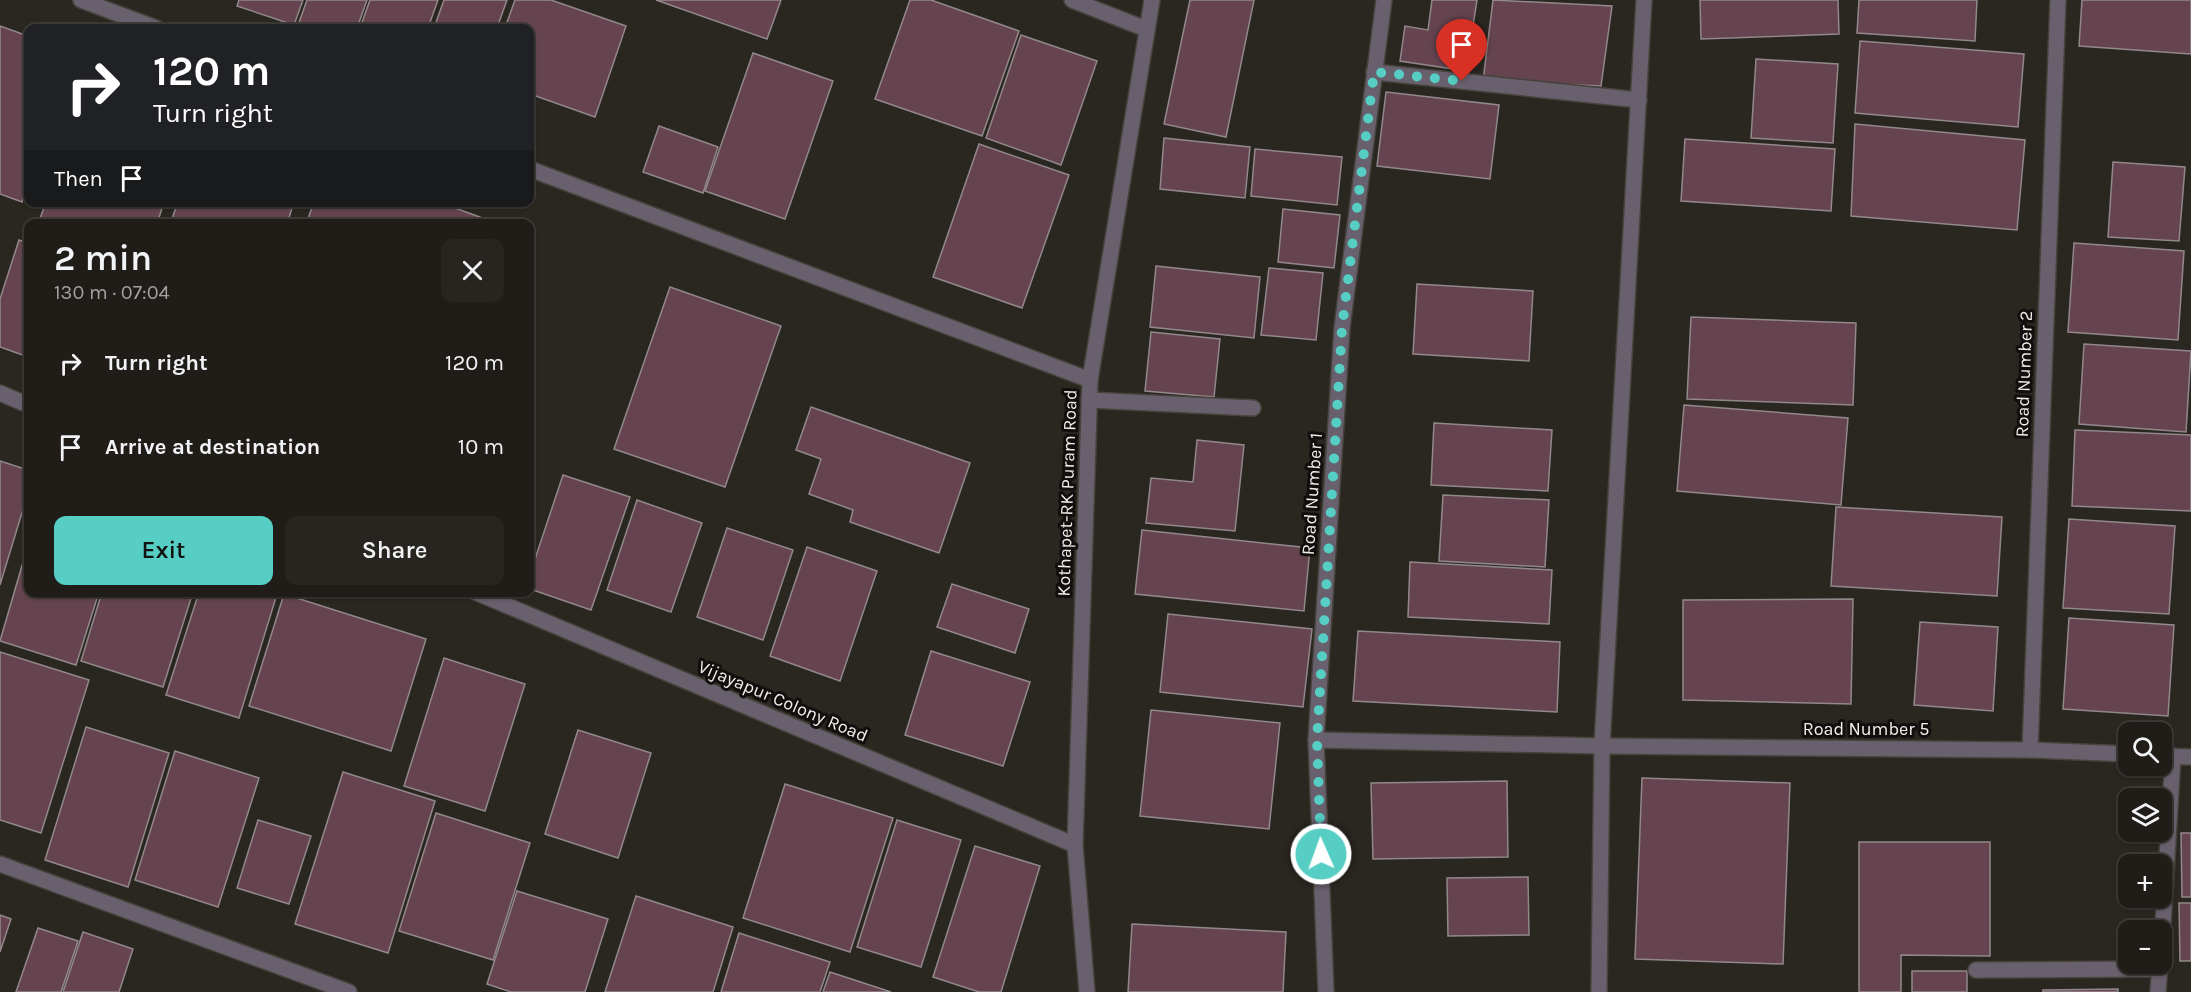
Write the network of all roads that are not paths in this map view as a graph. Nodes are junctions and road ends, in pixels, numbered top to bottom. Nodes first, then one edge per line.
1 (81, 0) edge
2 (1072, 0) edge
3 (1152, 0) edge
4 (1384, 0) edge
5 (1644, 0) edge
6 (2058, 0) edge
7 (145, 24) edge
8 (1146, 29) junction
9 (1374, 72) junction
10 (1639, 100) junction
11 (534, 171) edge
12 (1090, 380) junction
13 (0, 393) edge
14 (1089, 400) junction
15 (24, 403) edge
16 (1253, 408) dead end
17 (488, 597) edge
18 (1317, 740) junction
19 (1602, 746) junction
20 (2030, 750) junction
21 (2118, 754) edge
22 (2172, 756) edge
23 (2191, 757) edge
24 (2166, 776) edge
25 (1075, 845) junction
26 (0, 864) edge
27 (2163, 920) edge
28 (2118, 967) edge
29 (1976, 970) dead end
30 (2159, 974) edge
31 (349, 992) edge
32 (1087, 992) edge
33 (1326, 992) edge
34 (1599, 992) edge
35 (2158, 992) edge

1 - 7 street
2 - 8 street
3 - 8 street, Kothapet-RK Puram Road
4 - 9 street, Road Number 1
5 - 10 street
6 - 20 street, Road Number 2
8 - 12 street, Kothapet-RK Puram Road
9 - 10 street
9 - 18 street, Road Number 1
10 - 19 street
11 - 12 street
12 - 14 street, Kothapet-RK Puram Road
13 - 15 street
14 - 16 street
14 - 25 street, Kothapet-RK Puram Road
17 - 25 street, Vijayapur Colony Road
18 - 19 street, Road Number 5
18 - 33 street, Road Number 1
19 - 20 street, Road Number 5
19 - 34 street
20 - 21 street, Road Number 5
22 - 23 street
24 - 27 street
25 - 32 street, Kothapet-RK Puram Road
26 - 31 street
28 - 29 street
30 - 35 street

